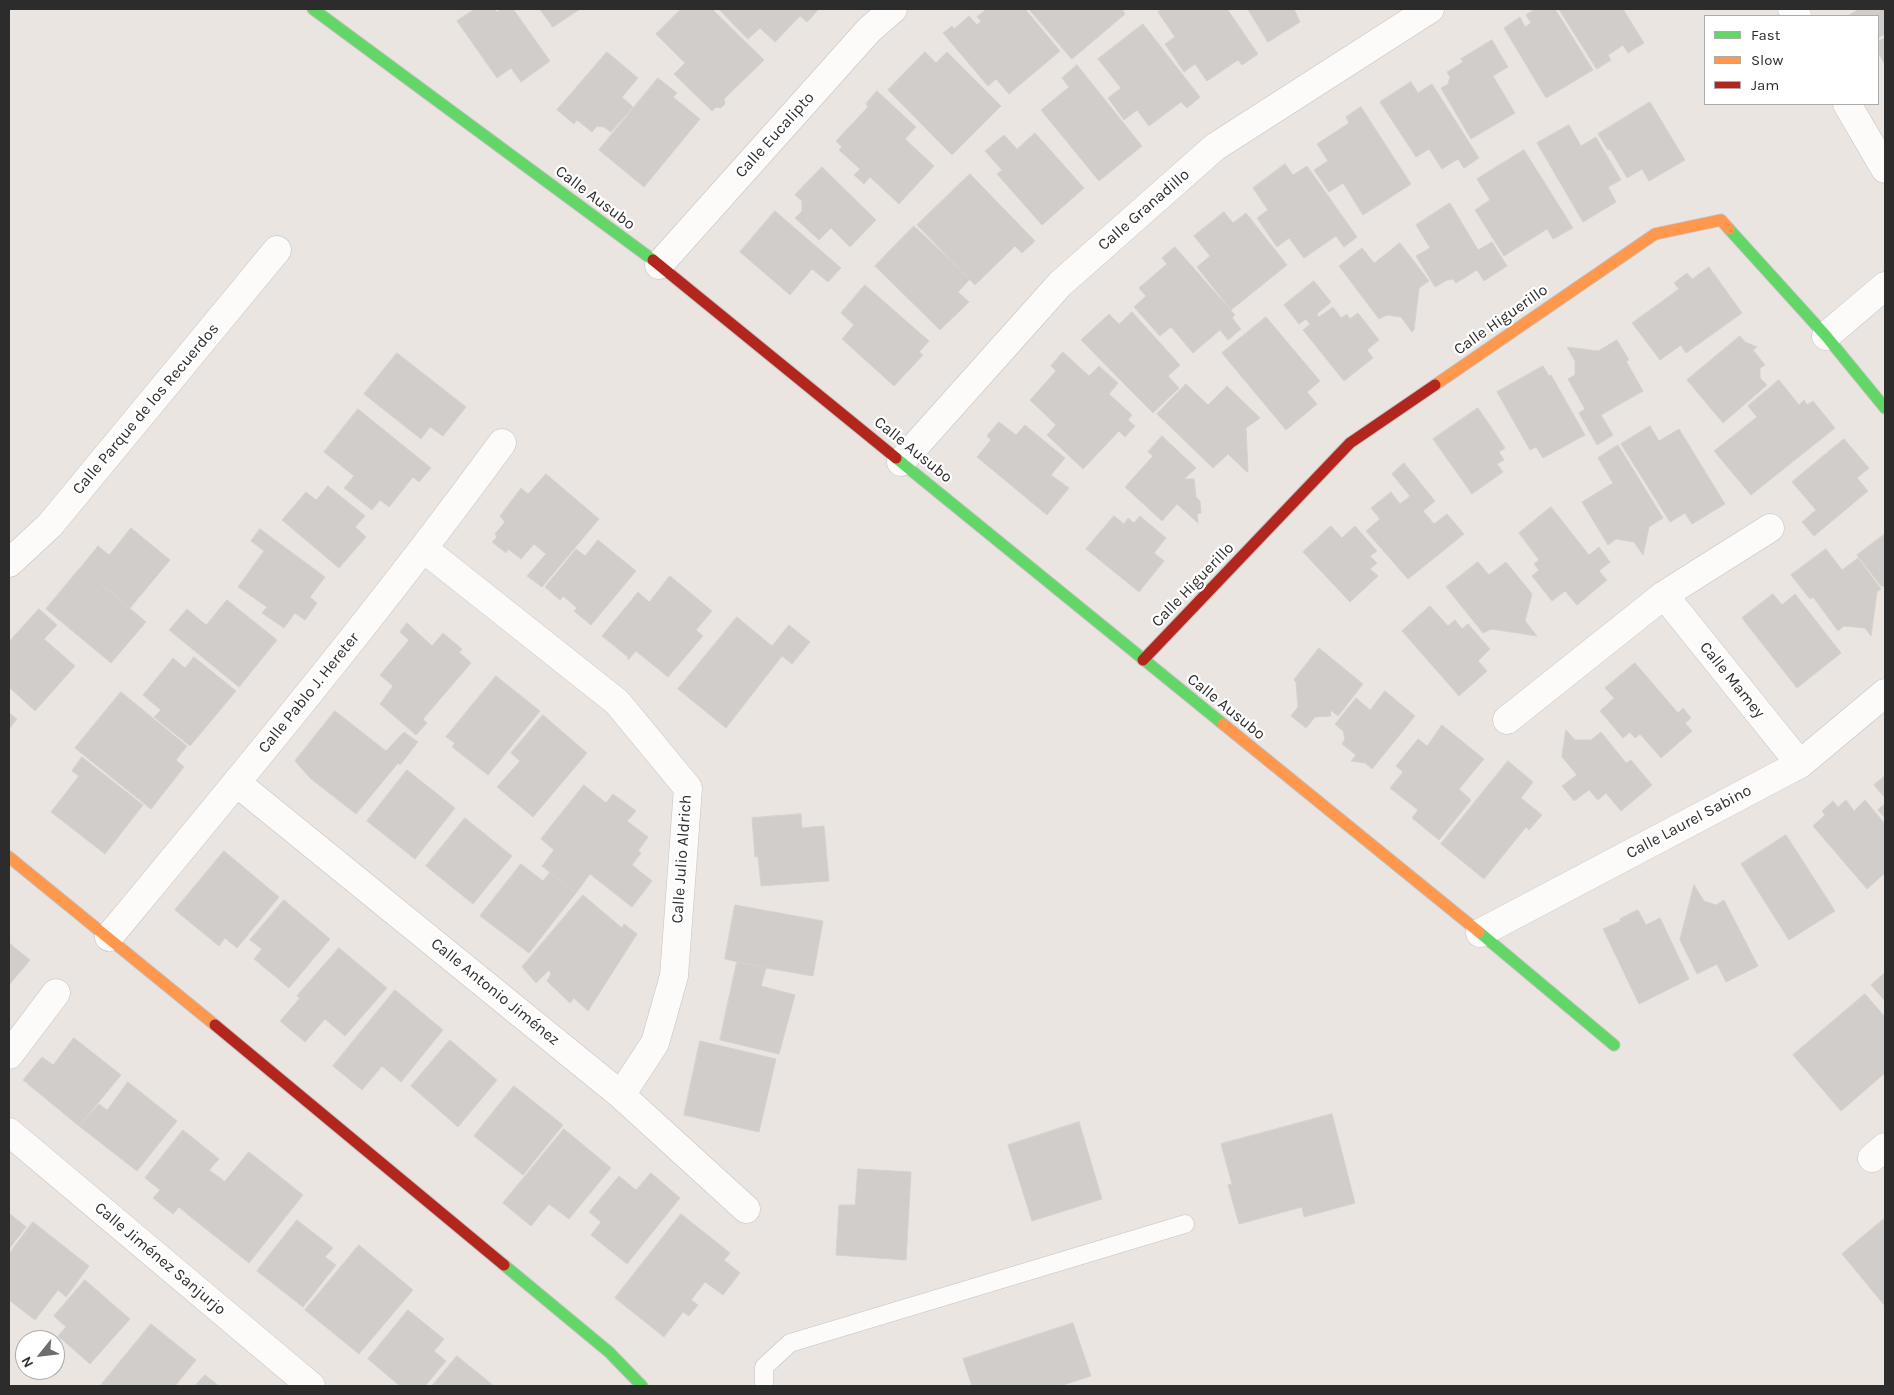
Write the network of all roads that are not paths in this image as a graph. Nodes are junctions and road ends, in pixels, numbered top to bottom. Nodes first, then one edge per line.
1 (313, 9) edge
2 (893, 9) edge
3 (1430, 9) edge
4 (1848, 105) edge
5 (1885, 169) edge
6 (277, 250) dead end
7 (658, 265) junction
8 (1885, 286) edge
9 (1826, 336) junction
10 (1885, 408) edge
11 (502, 443) dead end
12 (901, 462) junction
13 (1770, 528) dead end
14 (424, 549) junction
15 (9, 562) edge
16 (1664, 596) junction
17 (1143, 660) junction
18 (1885, 693) edge
19 (1507, 720) dead end
20 (1800, 764) junction
21 (237, 783) junction
22 (9, 857) edge
23 (1480, 933) junction
24 (110, 937) junction
25 (56, 993) dead end
26 (1614, 1044) dead end
27 (9, 1055) edge
28 (621, 1095) junction
29 (9, 1132) edge
30 (746, 1209) dead end
31 (1185, 1224) dead end
32 (311, 1386) edge
33 (642, 1386) edge
34 (764, 1386) edge

1 - 7 street, Calle Ausubo
2 - 7 street, Calle Eucalipto
3 - 12 street, Calle Granadillo
4 - 5 street
6 - 15 street, Calle Parque de los Recuerdos
7 - 12 street, Calle Ausubo
8 - 9 street
9 - 10 street, Calle Higuerillo
9 - 17 street, Calle Higuerillo
11 - 14 street, Calle Pablo J. Hereter
12 - 17 street, Calle Ausubo
13 - 16 street
14 - 21 street, Calle Pablo J. Hereter
14 - 28 street, Calle Julio Aldrich
16 - 19 street
16 - 20 street, Calle Mamey
17 - 23 street, Calle Ausubo
18 - 20 street, Calle Laurel Sabino
20 - 23 street, Calle Laurel Sabino
21 - 24 street, Calle Pablo J. Hereter
21 - 28 street, Calle Antonio Jiménez
22 - 24 street
23 - 26 street, Calle Ausubo
24 - 33 street
25 - 27 street
28 - 30 street, Calle Antonio Jiménez
29 - 32 street, Calle Jiménez Sanjurjo
31 - 34 lane

